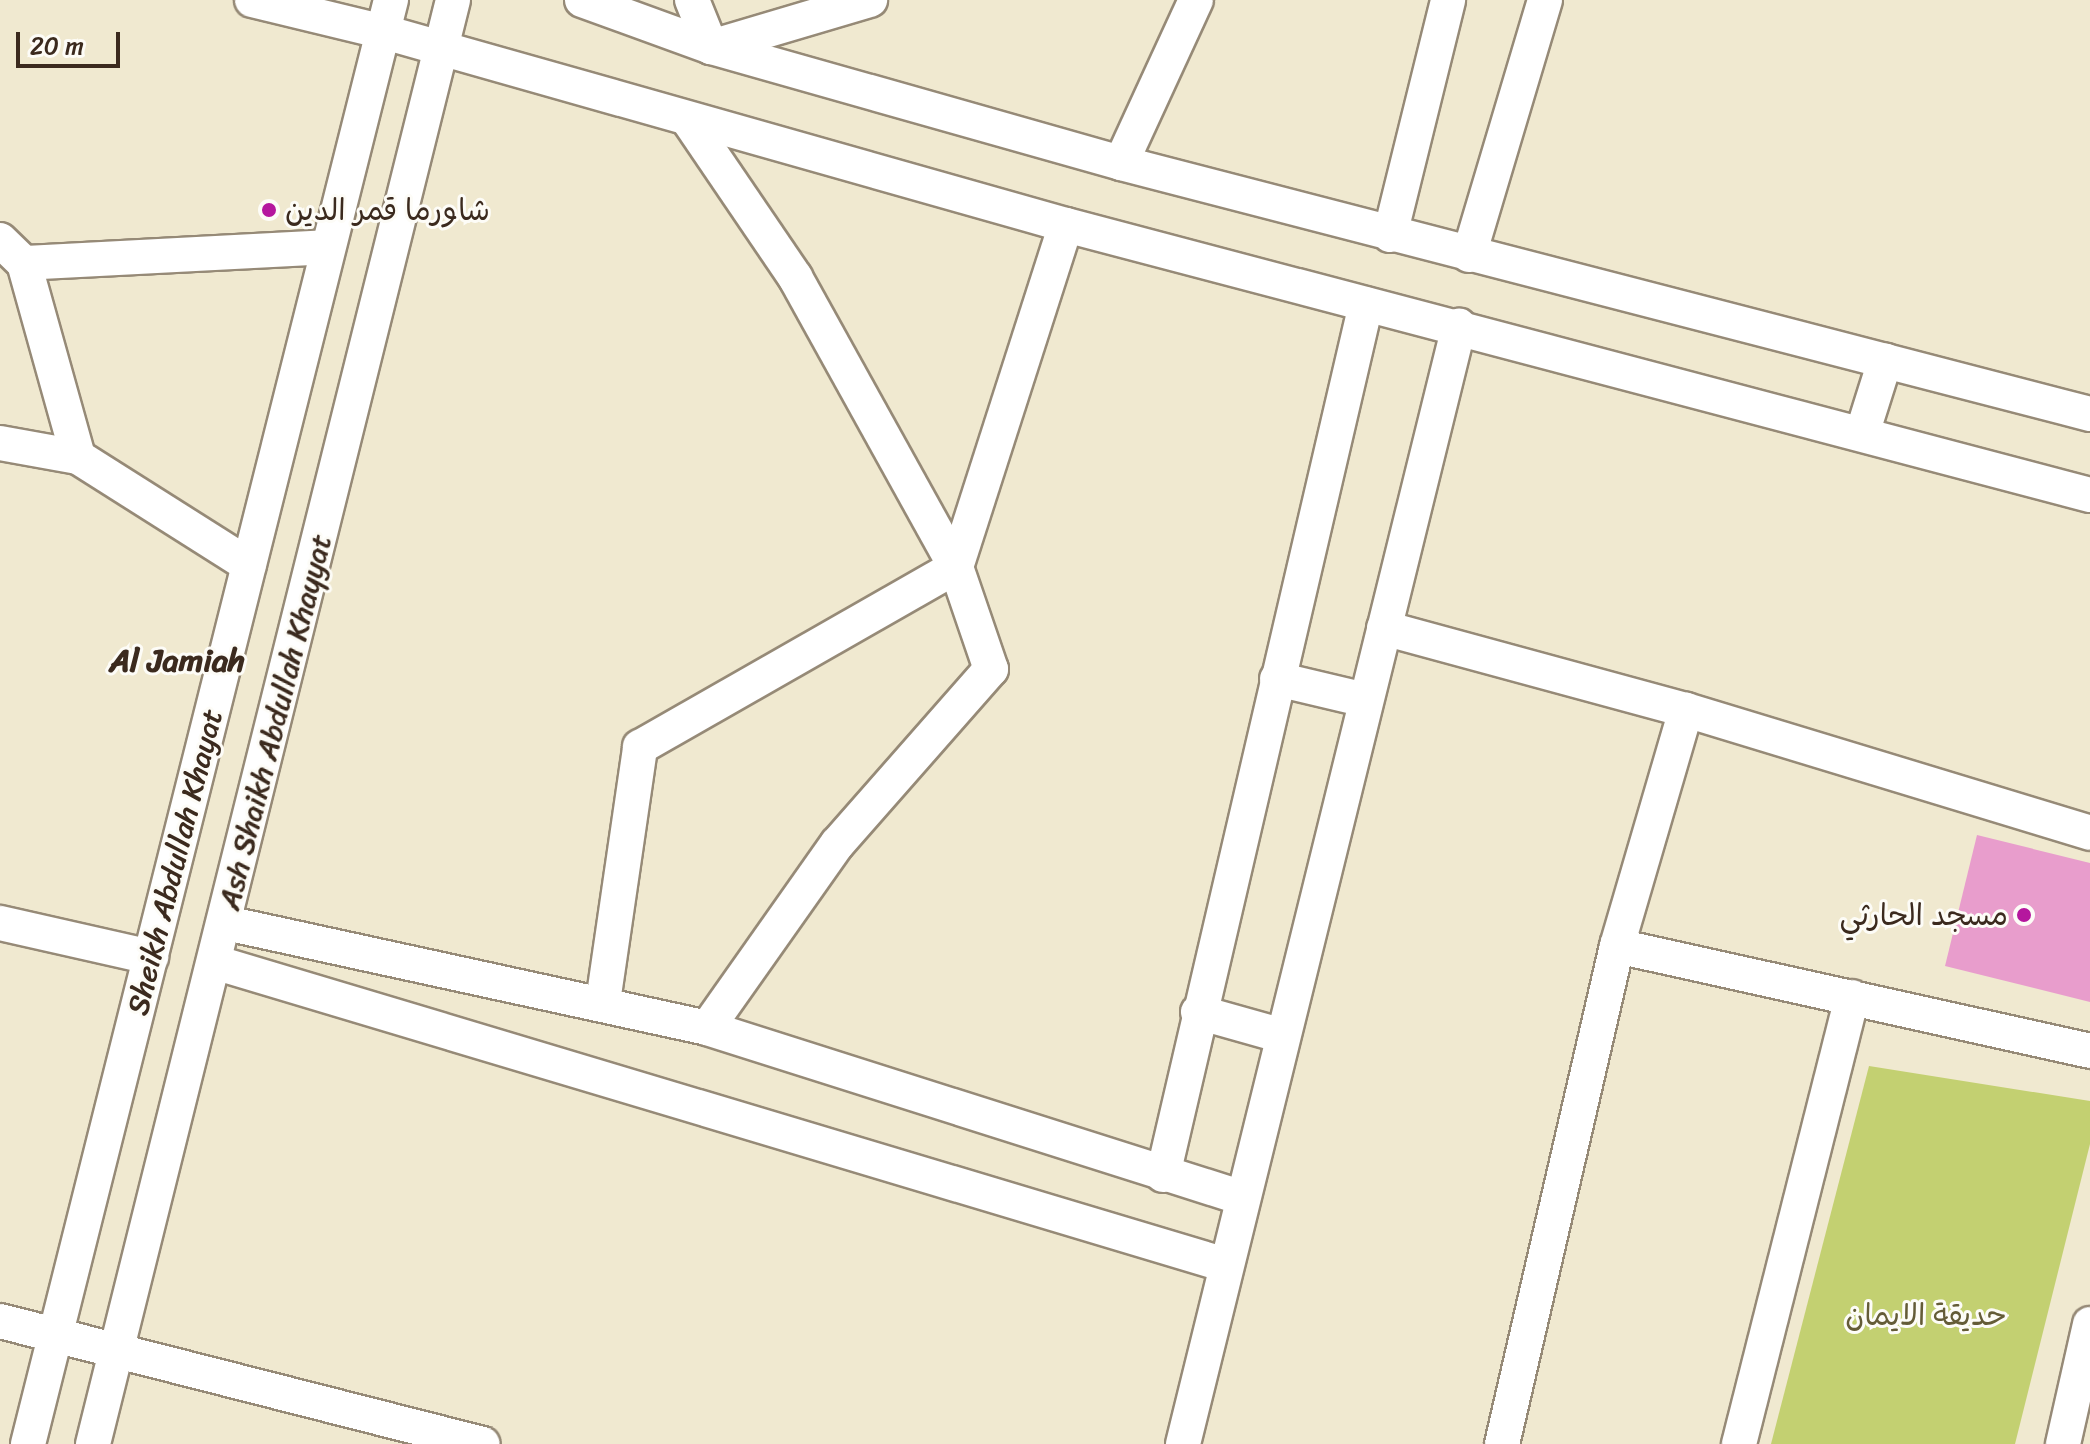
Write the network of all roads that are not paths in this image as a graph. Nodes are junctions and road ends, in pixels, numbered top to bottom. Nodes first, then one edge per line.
1 (252, 0) edge
2 (453, 0) edge
3 (582, 0) edge
4 (692, 0) edge
5 (870, 0) edge
6 (1196, 0) edge
7 (1448, 0) edge
8 (1545, 0) edge
9 (387, 16) edge
10 (711, 47) junction
11 (442, 48) junction
12 (689, 121) junction
13 (1121, 163) junction
14 (1066, 225) junction
15 (1390, 235) junction
16 (328, 247) junction
17 (12, 251) edge
18 (1469, 255) junction
19 (1366, 304) junction
20 (1459, 326) junction
21 (1885, 361) junction
22 (2090, 414) edge
23 (1862, 434) junction
24 (0, 443) edge
25 (78, 457) junction
26 (2090, 495) edge
27 (249, 565) junction
28 (956, 567) junction
29 (1384, 628) junction
30 (1277, 679) junction
31 (1366, 700) junction
32 (1686, 710) junction
33 (2090, 833) edge
34 (0, 923) edge
35 (226, 923) junction
36 (1617, 946) junction
37 (151, 957) junction
38 (214, 962) junction
39 (1852, 997) junction
40 (603, 1002) junction
41 (1198, 1012) junction
42 (707, 1028) junction
43 (1283, 1036) junction
44 (2090, 1051) edge
45 (1163, 1175) junction
46 (1243, 1198) junction
47 (1226, 1265) junction
48 (0, 1321) edge
49 (2090, 1324) edge
50 (57, 1335) junction
51 (116, 1351) junction
52 (28, 1444) edge
53 (93, 1444) edge
54 (483, 1444) edge
55 (1183, 1444) edge
56 (1502, 1444) edge
57 (1739, 1444) edge
58 (2063, 1444) edge

1 - 9 street
2 - 11 street, Ash Shaikh Abdullah Khayyat
3 - 10 street
4 - 10 street
5 - 10 street
6 - 13 street
7 - 15 street
8 - 18 street
9 - 11 street
9 - 16 street, Sheikh Abdullah Khayat
10 - 13 street
11 - 12 street
11 - 35 street, Ash Shaikh Abdullah Khayyat
12 - 14 street
12 - 28 street
13 - 15 street
14 - 19 street
14 - 28 street
15 - 18 street
16 - 17 street
16 - 27 street, Sheikh Abdullah Khayat
17 - 25 street
18 - 21 street
19 - 20 street
19 - 30 street
20 - 23 street
20 - 29 street
21 - 22 street
21 - 23 street
23 - 26 street
24 - 25 street
25 - 27 street
27 - 37 street, Sheikh Abdullah Khayat
28 - 40 street
28 - 42 street
29 - 31 street
29 - 32 street
30 - 31 street
30 - 41 street
31 - 43 street
32 - 33 street
32 - 36 street
34 - 37 street
35 - 38 street, Ash Shaikh Abdullah Khayyat
35 - 40 street
36 - 39 street
36 - 56 street
37 - 50 street, Sheikh Abdullah Khayat
38 - 47 street
38 - 51 street, Ash Shaikh Abdullah Khayyat
39 - 44 street
39 - 57 street
40 - 42 street
41 - 43 street
41 - 45 street
42 - 45 street
43 - 46 street
45 - 46 street
46 - 47 street
47 - 55 street
48 - 50 street
49 - 58 street
50 - 51 street
50 - 52 street, Sheikh Abdullah Khayat
51 - 53 street, Ash Shaikh Abdullah Khayyat
51 - 54 street

